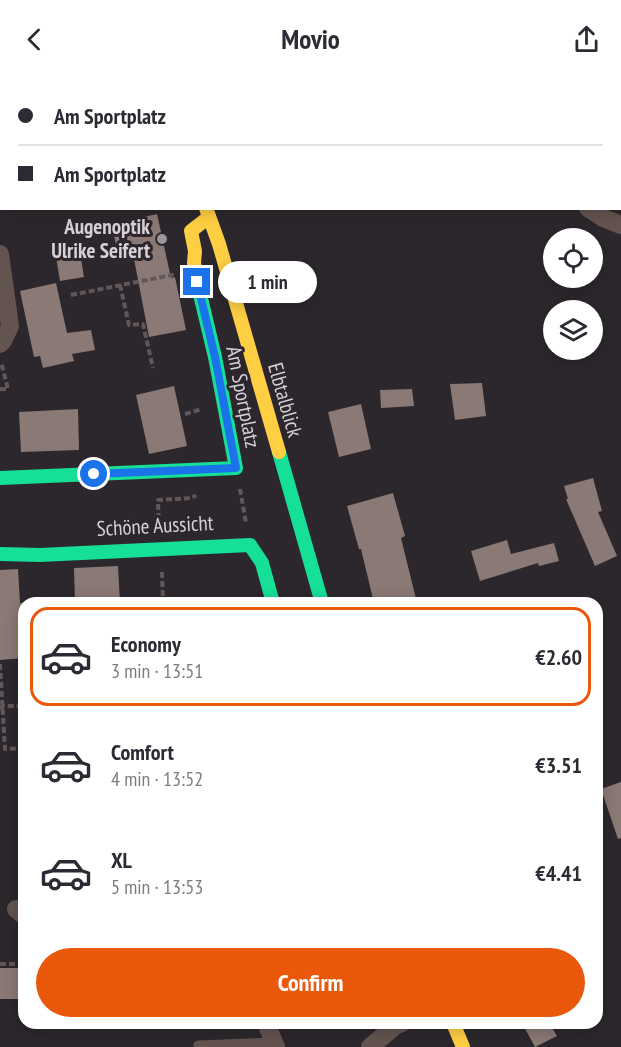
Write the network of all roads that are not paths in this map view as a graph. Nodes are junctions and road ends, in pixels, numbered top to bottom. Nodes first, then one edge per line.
1 (591, 210) edge
2 (208, 213) edge
3 (621, 225) edge
4 (0, 254) edge
5 (0, 344) edge
6 (0, 478) edge
7 (0, 554) edge
8 (271, 597) edge
9 (320, 597) edge
10 (268, 1029) edge
11 (391, 1029) edge
12 (456, 1029) edge
13 (198, 1045) dead end
14 (275, 1045) edge
15 (370, 1047) edge
16 (463, 1047) edge

1 - 3 street
2 - 6 street, Am Sportplatz
2 - 9 street, Elbtalblick
4 - 5 street
7 - 8 street, Schöne Aussicht
10 - 14 street
11 - 15 street
12 - 16 street
13 - 14 lane

